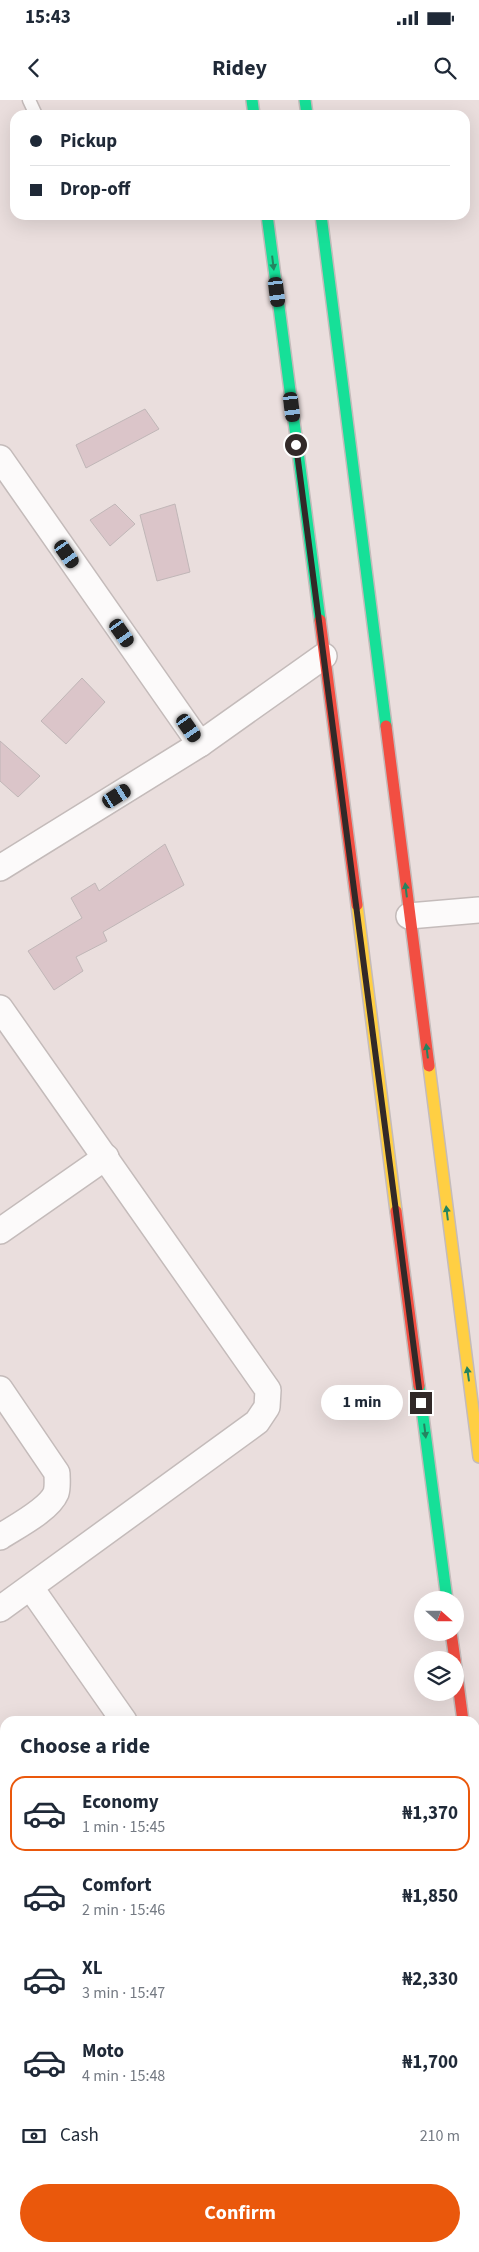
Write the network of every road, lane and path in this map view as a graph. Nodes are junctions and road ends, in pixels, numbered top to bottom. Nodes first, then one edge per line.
1 (268, 220) edge
2 (322, 220) edge
3 (0, 458) edge
4 (324, 656) junction
5 (200, 744) junction
6 (0, 868) edge
7 (479, 910) edge
8 (409, 916) junction
9 (0, 1008) edge
10 (106, 1157) junction
11 (0, 1232) edge
12 (0, 1389) edge
13 (479, 1457) edge
14 (0, 1537) edge
15 (31, 1588) junction
16 (446, 1591) edge
17 (0, 1609) edge
18 (460, 1701) edge
19 (121, 1716) edge
20 (462, 1716) edge

1 -> 4 main road
8 -> 2 main road
3 - 5 street
4 - 5 street
4 -> 16 main road
5 - 6 street
7 - 8 street
13 -> 8 main road
9 - 10 street
10 - 11 street
10 - 15 street
12 - 14 street
15 - 17 street
15 - 19 street
18 - 20 main road

